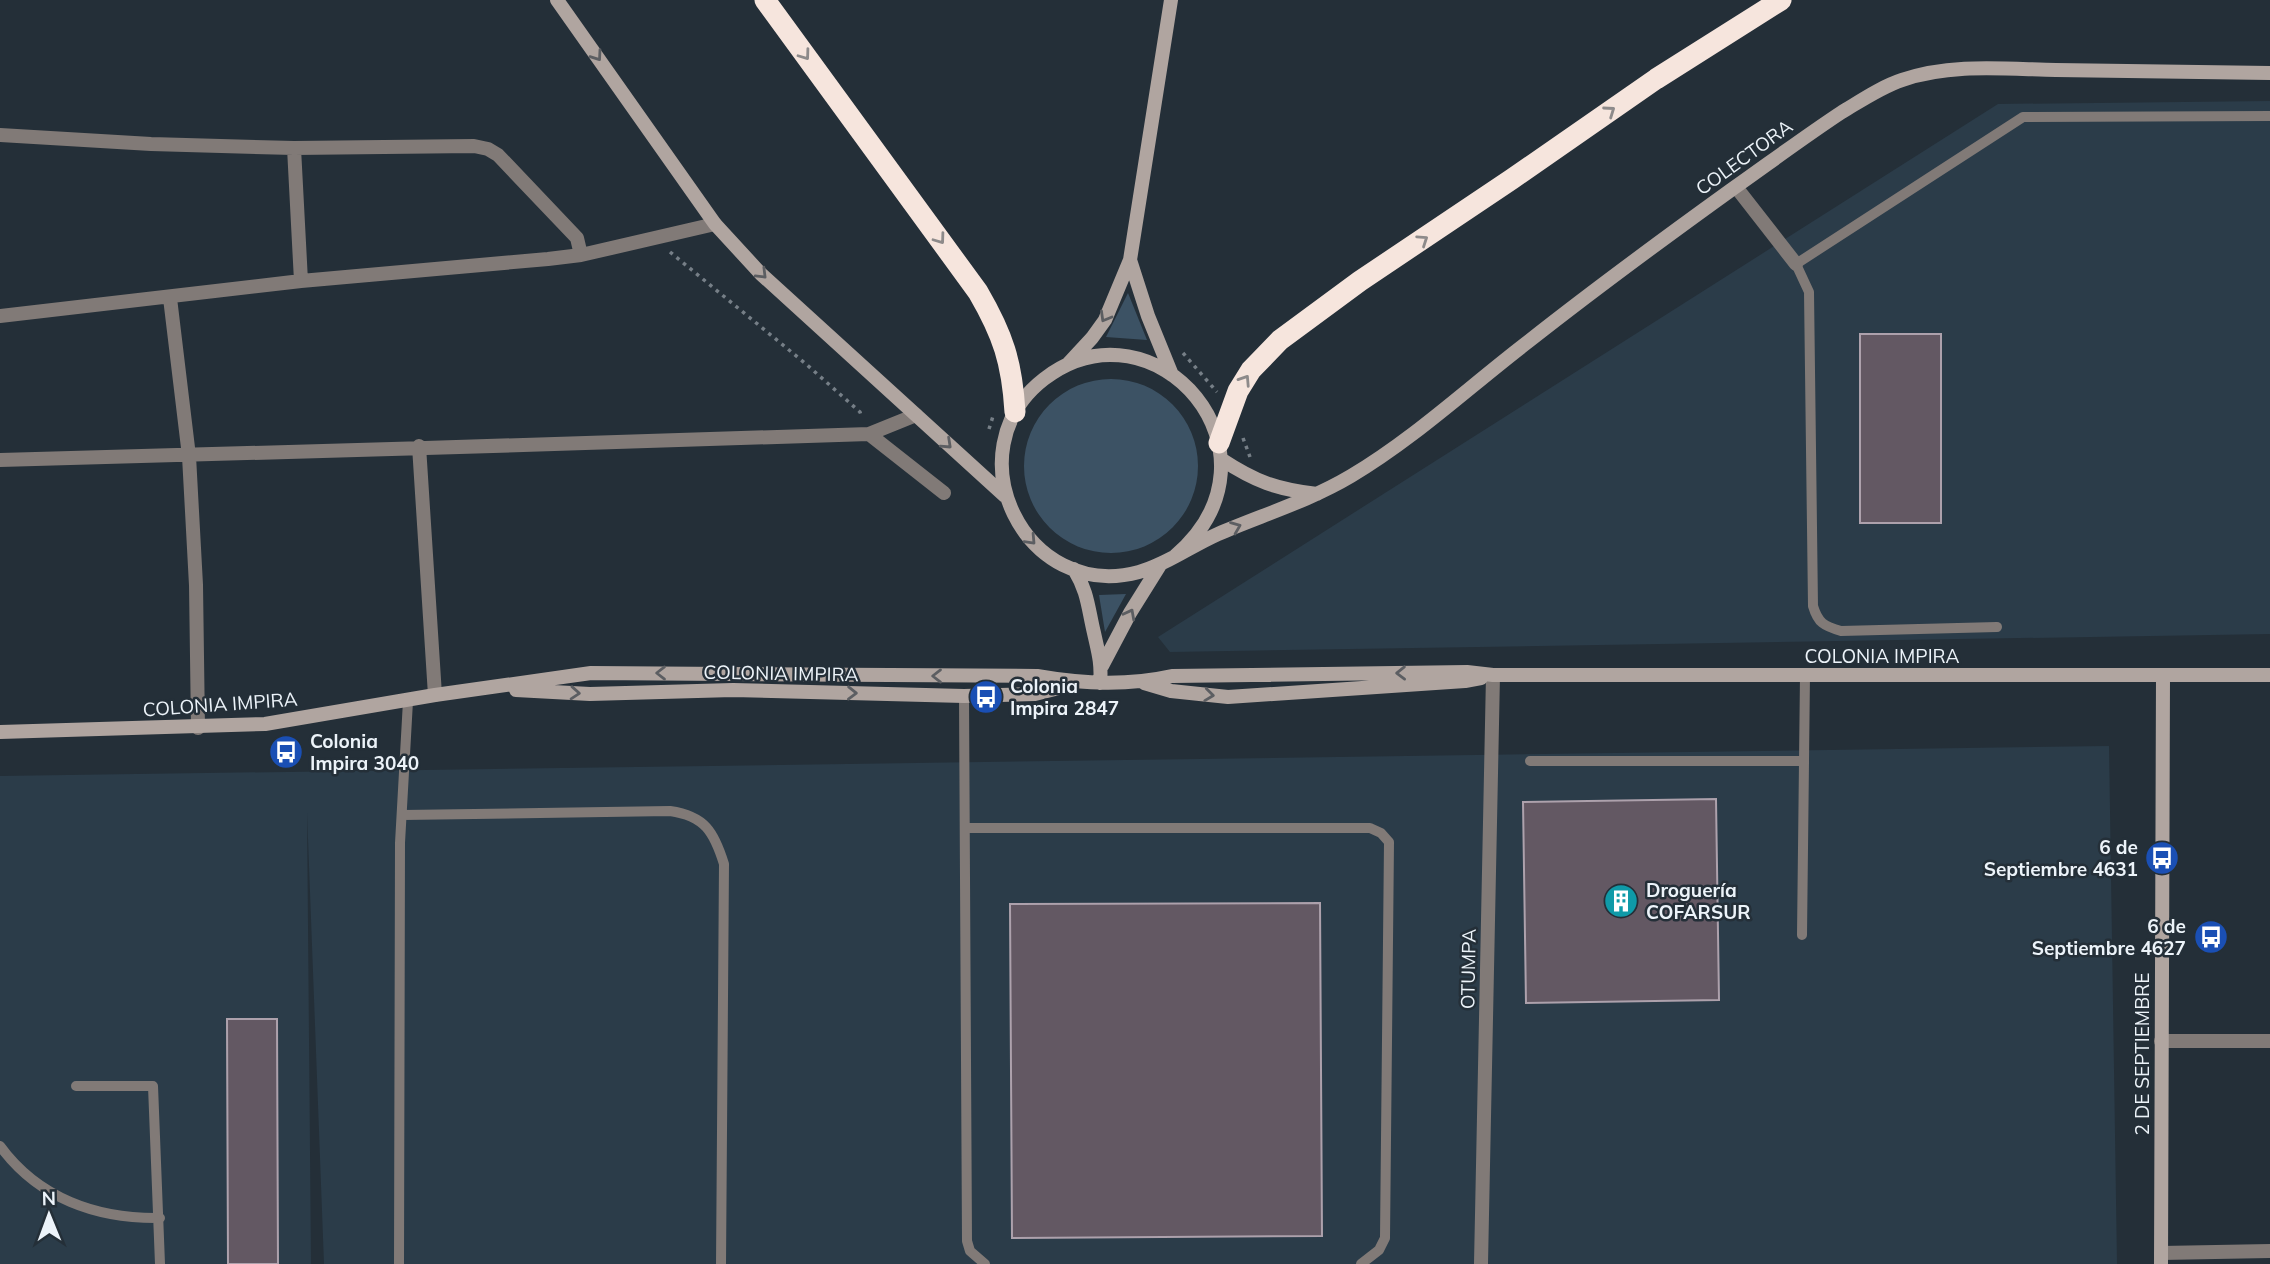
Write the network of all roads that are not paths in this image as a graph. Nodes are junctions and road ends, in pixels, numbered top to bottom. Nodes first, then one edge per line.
1 (557, 0) edge
2 (765, 0) edge
3 (1171, 0) edge
4 (1781, 0) edge
5 (2270, 73) edge
6 (2270, 116) edge
7 (0, 135) edge
8 (293, 148) junction
9 (1736, 187) junction
10 (715, 224) junction
11 (581, 255) junction
12 (1130, 260) junction
13 (1796, 264) junction
14 (301, 281) junction
15 (170, 298) junction
16 (0, 316) edge
17 (1066, 366) junction
18 (1172, 374) junction
19 (1016, 412) junction
20 (916, 415) junction
21 (869, 434) junction
22 (419, 446) junction
23 (1220, 451) junction
24 (190, 456) junction
25 (0, 460) edge
26 (944, 493) dead end
27 (1318, 495) junction
28 (1005, 496) junction
29 (1175, 556) junction
30 (1160, 565) junction
31 (1074, 569) junction
32 (1997, 626) dead end
33 (1102, 666) junction
34 (1493, 675) junction
35 (2270, 675) edge
36 (1805, 676) junction
37 (2163, 676) junction
38 (1100, 682) junction
39 (1142, 682) junction
40 (1078, 683) junction
41 (483, 687) junction
42 (435, 695) junction
43 (964, 696) junction
44 (408, 701) junction
45 (198, 728) junction
46 (0, 732) edge
47 (1530, 761) dead end
48 (1804, 761) junction
49 (402, 815) junction
50 (965, 828) junction
51 (1802, 935) dead end
52 (2161, 1041) junction
53 (2270, 1041) edge
54 (76, 1086) dead end
55 (0, 1146) edge
56 (160, 1218) junction
57 (2270, 1251) edge
58 (2161, 1259) edge
59 (160, 1264) edge
60 (399, 1264) edge
61 (721, 1264) edge
62 (985, 1264) edge
63 (1361, 1264) edge
64 (1481, 1264) edge

1 -> 10 street
2 -> 19 highway
3 - 12 street
23 -> 4 highway
5 - 9 street, COLECTORA
6 - 13 lane
7 - 8 street
8 - 11 street
8 - 14 street
9 - 13 street
9 - 27 street, COLECTORA
10 - 11 street
10 -> 20 street
11 - 14 street
12 -> 17 street
12 - 18 street
13 - 32 lane
14 - 15 street
15 - 16 street
15 - 24 street
17 - 18 street
17 - 19 street
18 - 23 street
19 - 28 street
20 - 21 street
20 -> 28 street
21 - 22 street
21 - 26 street
22 - 24 street
22 - 42 street
23 - 27 street
23 - 29 street
24 - 25 street
24 - 45 street
29 -> 27 street, COLECTORA
28 -> 31 street
29 - 30 street
30 - 31 street
33 -> 30 street
31 - 33 street
33 - 38 street
34 - 36 street, COLONIA IMPIRA
34 -> 39 street, COLONIA IMPIRA
39 -> 34 street, COLONIA IMPIRA
34 - 64 street, OTUMPA
35 - 37 street, COLONIA IMPIRA
36 - 37 street, COLONIA IMPIRA
36 - 48 lane
37 - 52 street, 2 DE SEPTIEMBRE
38 - 39 street, COLONIA IMPIRA
38 - 40 street, COLONIA IMPIRA
40 -> 41 street, COLONIA IMPIRA
40 - 43 street, COLONIA IMPIRA
41 - 42 street, COLONIA IMPIRA
41 -> 43 street, COLONIA IMPIRA
42 - 44 street, COLONIA IMPIRA
43 - 50 lane
44 - 45 street, COLONIA IMPIRA
44 - 49 lane
45 - 46 street, COLONIA IMPIRA
47 - 48 lane
48 - 51 lane
49 - 60 lane
49 - 61 lane
50 - 62 lane
50 - 63 lane
52 - 53 street
52 - 58 street, 2 DE SEPTIEMBRE
54 - 56 lane
55 - 56 lane
56 - 59 lane
57 - 58 street

